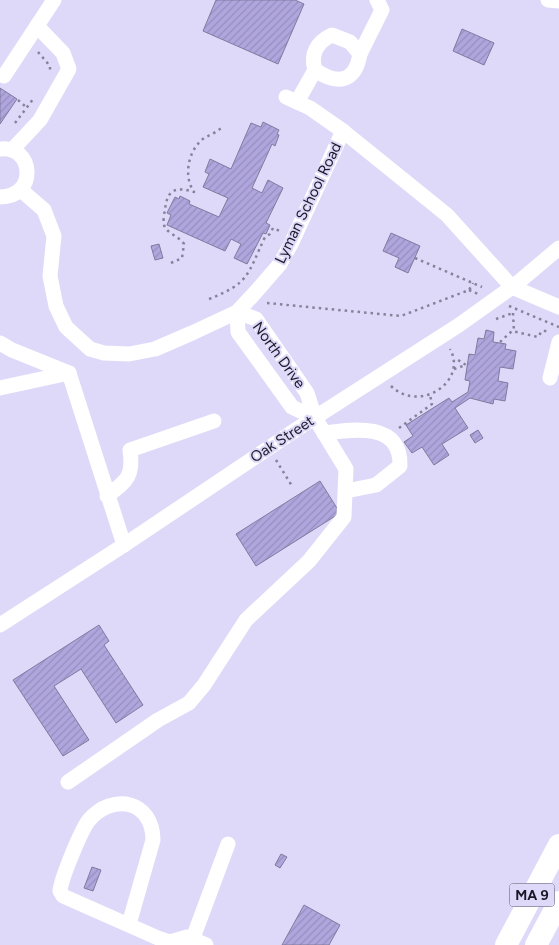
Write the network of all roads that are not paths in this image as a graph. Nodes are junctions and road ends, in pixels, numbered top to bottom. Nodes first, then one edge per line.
1 (54, 0) edge
2 (377, 0) edge
3 (548, 0) edge
4 (559, 1) edge
5 (37, 26) junction
6 (360, 54) junction
7 (315, 70) junction
8 (4, 76) dead end
9 (343, 131) junction
10 (6, 149) edge
11 (20, 190) junction
12 (0, 197) edge
13 (559, 248) edge
14 (512, 287) junction
15 (559, 307) edge
16 (237, 312) junction
17 (559, 342) edge
18 (0, 343) edge
19 (69, 373) junction
20 (550, 378) dead end
21 (0, 388) edge
22 (315, 418) junction
23 (214, 421) dead end
24 (324, 433) junction
25 (346, 491) junction
26 (107, 496) junction
27 (124, 545) junction
28 (0, 624) edge
29 (68, 782) dead end
30 (228, 844) dead end
31 (559, 845) edge
32 (559, 902) edge
33 (129, 924) junction
34 (200, 942) edge
35 (506, 945) edge
36 (536, 945) edge

1 - 5 street
2 - 6 street
3 - 4 street
5 - 8 street
5 - 10 street
6 - 7 street
6 - 7 street
7 - 9 street
9 - 14 street, Lyman School Road
9 - 16 street, Lyman School Road
10 - 11 street
11 - 12 street
11 - 16 street, North Drive
13 - 14 street, Oak Street
14 - 15 street
14 - 22 street, Oak Street
16 - 22 street, North Drive
16 - 22 street, North Drive
17 - 20 street
18 - 19 street
19 - 21 street
19 - 26 street
22 - 24 street
22 - 27 street, Oak Street
23 - 26 street
24 - 25 street
24 - 25 street
25 - 29 street
26 - 27 street
27 - 28 street, Oak Street
30 - 34 street
31 - 35 highway, MA 9
32 - 36 highway, MA 9
33 - 33 street
33 - 34 street

